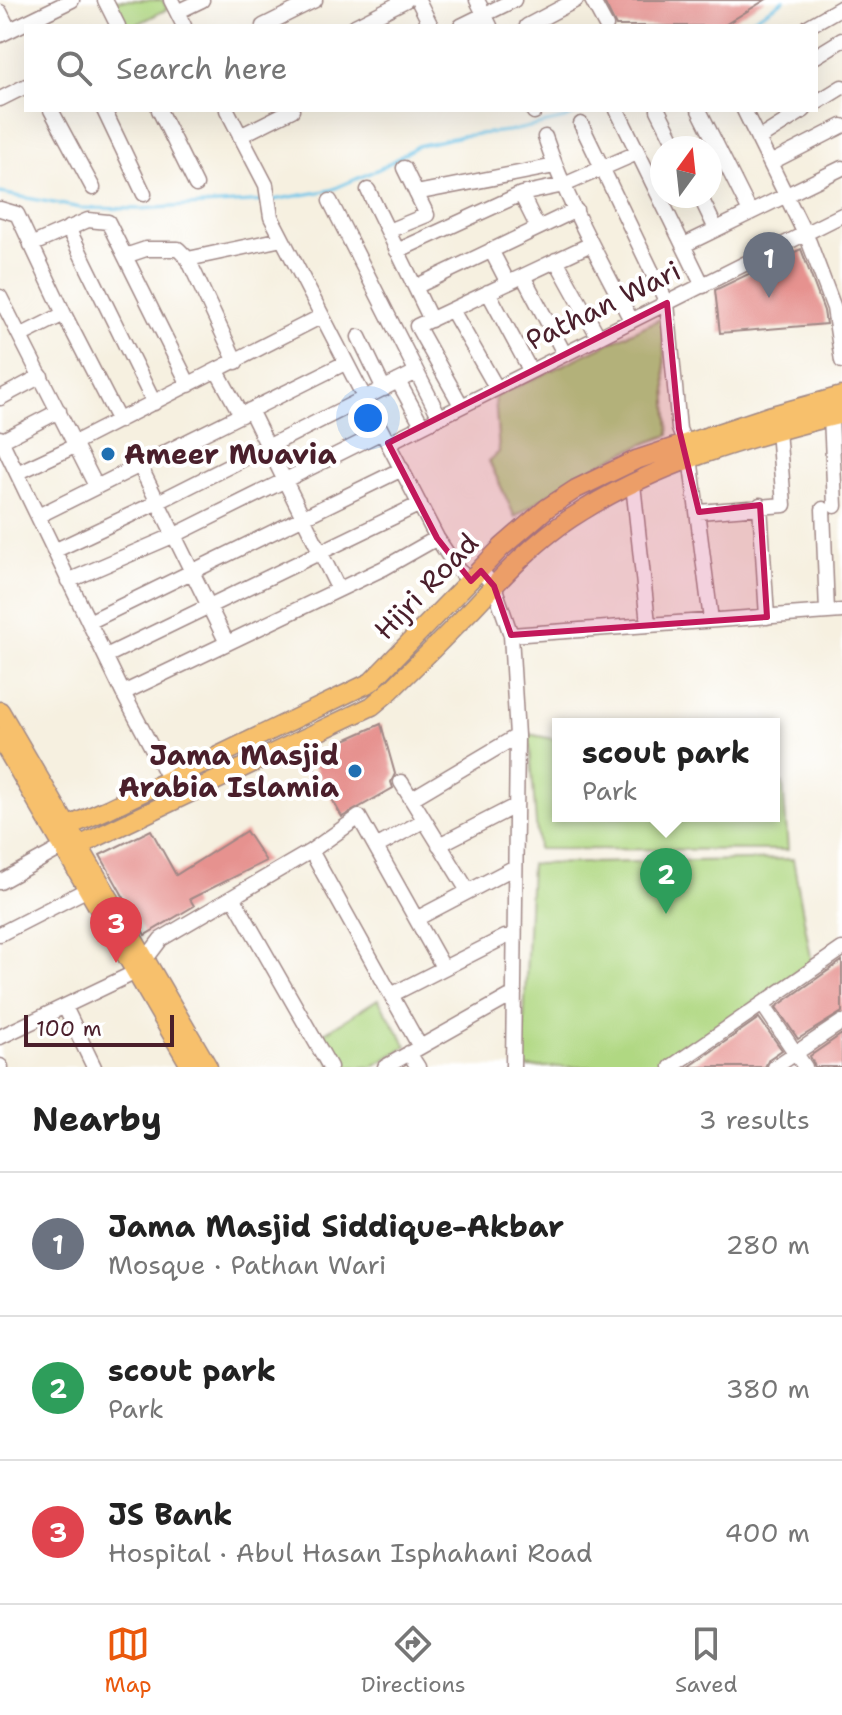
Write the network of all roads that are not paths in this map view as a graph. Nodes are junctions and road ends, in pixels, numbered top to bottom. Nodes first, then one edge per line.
1 (72, 0) edge
2 (105, 0) edge
3 (202, 0) edge
4 (315, 0) edge
5 (406, 0) edge
6 (418, 0) edge
7 (477, 0) edge
8 (514, 0) edge
9 (576, 0) edge
10 (592, 0) edge
11 (842, 7) edge
12 (0, 12) edge
13 (178, 13) edge
14 (487, 20) edge
15 (117, 24) edge
16 (267, 24) edge
17 (359, 24) edge
18 (430, 24) edge
19 (531, 24) edge
20 (605, 24) edge
21 (812, 24) edge
22 (4, 32) edge
23 (842, 40) edge
24 (818, 55) edge
25 (24, 87) edge
26 (842, 87) edge
27 (0, 99) edge
28 (818, 102) edge
29 (52, 112) edge
30 (105, 112) edge
31 (160, 112) edge
32 (228, 112) edge
33 (288, 112) edge
34 (618, 112) edge
35 (659, 112) edge
36 (700, 112) edge
37 (745, 112) edge
38 (801, 112) edge
39 (581, 124) dead end
40 (842, 126) edge
41 (240, 136) junction
42 (671, 136) edge
43 (545, 137) dead end
44 (758, 139) junction
45 (637, 153) junction
46 (770, 163) junction
47 (555, 166) junction
48 (404, 168) dead end
49 (601, 168) junction
50 (842, 168) edge
51 (196, 185) dead end
52 (564, 185) junction
53 (93, 188) dead end
54 (368, 190) dead end
55 (416, 193) junction
56 (144, 194) dead end
57 (521, 194) junction
58 (786, 195) junction
59 (330, 201) dead end
60 (706, 208) edge
61 (0, 209) edge
62 (576, 210) junction
63 (750, 212) junction
64 (842, 215) edge
65 (68, 228) junction
66 (538, 228) junction
67 (716, 229) junction
68 (388, 231) junction
69 (805, 234) junction
70 (282, 239) junction
71 (591, 244) junction
72 (31, 245) junction
73 (684, 245) junction
74 (491, 250) junction
75 (397, 251) junction
76 (125, 256) junction
77 (188, 259) junction
78 (556, 260) junction
79 (523, 276) junction
80 (508, 283) junction
81 (703, 286) junction
82 (415, 287) junction
83 (488, 292) junction
84 (0, 297) edge
85 (667, 303) junction
86 (838, 307) edge
87 (452, 310) junction
88 (64, 314) junction
89 (320, 317) junction
90 (431, 320) junction
91 (631, 320) junction
92 (20, 336) junction
93 (598, 336) junction
94 (359, 337) dead end
95 (564, 353) junction
96 (842, 361) edge
97 (236, 362) junction
98 (345, 363) junction
99 (530, 370) junction
100 (217, 371) junction
101 (416, 372) junction
102 (41, 376) junction
103 (398, 381) junction
104 (189, 385) junction
105 (496, 387) junction
106 (384, 389) junction
107 (842, 396) edge
108 (0, 398) edge
109 (364, 399) junction
110 (154, 403) junction
111 (461, 405) junction
112 (59, 411) junction
113 (246, 413) junction
114 (836, 415) edge
115 (439, 416) junction
116 (119, 421) junction
117 (422, 425) junction
118 (778, 430) junction
119 (385, 437) junction
120 (1, 439) edge
121 (76, 444) junction
122 (268, 447) junction
123 (688, 450) junction
124 (139, 464) junction
125 (402, 469) junction
126 (17, 473) junction
127 (285, 480) junction
128 (633, 484) junction
129 (96, 486) junction
130 (158, 502) junction
131 (420, 504) junction
132 (760, 505) junction
133 (699, 512) junction
134 (38, 516) junction
135 (303, 517) junction
136 (175, 535) junction
137 (437, 538) junction
138 (54, 551) junction
139 (320, 552) junction
140 (192, 571) junction
141 (476, 576) junction
142 (68, 581) junction
143 (494, 586) junction
144 (338, 588) junction
145 (209, 606) junction
146 (834, 611) edge
147 (767, 617) junction
148 (711, 620) junction
149 (89, 622) junction
150 (648, 623) junction
151 (511, 635) junction
152 (227, 643) junction
153 (106, 656) junction
154 (123, 693) junction
155 (0, 711) edge
156 (517, 736) junction
157 (0, 738) edge
158 (169, 780) junction
159 (401, 782) dead end
160 (411, 799) junction
161 (515, 806) junction
162 (423, 821) junction
163 (66, 841) junction
164 (439, 845) junction
165 (376, 847) junction
166 (311, 851) junction
167 (515, 867) junction
168 (0, 882) edge
169 (88, 889) junction
170 (468, 891) junction
171 (233, 897) junction
172 (416, 919) junction
173 (0, 934) edge
174 (514, 937) junction
175 (842, 949) edge
176 (141, 966) junction
177 (443, 967) junction
178 (152, 986) junction
179 (514, 994) junction
180 (391, 995) junction
181 (763, 1005) junction
182 (65, 1007) junction
183 (842, 1022) edge
184 (0, 1037) edge
185 (415, 1050) junction
186 (795, 1053) junction
187 (94, 1067) edge
188 (191, 1067) edge
189 (208, 1067) edge
190 (330, 1067) edge
191 (385, 1067) edge
192 (418, 1067) edge
193 (513, 1067) edge
194 (671, 1067) edge
195 (775, 1067) edge
196 (805, 1067) edge

1 - 22 street
2 - 15 street
3 - 13 street
4 - 16 street
5 - 17 street
6 - 18 street
7 - 14 street
8 - 14 street
9 - 19 street
10 - 20 street
11 - 21 street
12 - 22 street
23 - 24 street
25 - 27 street
26 - 28 street
29 - 53 street
30 - 56 street
31 - 51 street
32 - 41 street
33 - 41 street
34 - 45 street
35 - 42 street
36 - 63 street
37 - 44 street
38 - 44 street
39 - 49 street
40 - 46 street
41 - 70 street
43 - 47 street
44 - 46 street
45 - 49 street
45 - 73 street
46 - 58 street
47 - 52 street
47 - 55 street
48 - 55 street
49 - 52 street
49 - 85 street
50 - 58 street
52 - 57 street
52 - 62 street
54 - 68 street
55 - 68 street
57 - 66 street
57 - 75 street
58 - 63 street
58 - 69 street
59 - 101 street
60 - 67 street
61 - 72 street
62 - 66 street
62 - 71 street
63 - 67 street
64 - 69 street, Pathan Wari
65 - 72 street
65 - 76 street
65 - 110 street
66 - 74 street
67 - 73 street
68 - 75 street
69 - 81 street, Pathan Wari
69 - 86 street
70 - 77 street
70 - 89 street
71 - 78 street
71 - 91 street
72 - 88 street
73 - 81 street
74 - 80 street
74 - 82 street
75 - 82 street
76 - 77 street
76 - 104 street
77 - 97 street
78 - 79 street
78 - 93 street
79 - 80 street
79 - 95 street
80 - 83 street
81 - 85 street, Pathan Wari
82 - 90 street
83 - 87 street
83 - 99 street
84 - 92 street
85 - 91 street, Pathan Wari
85 - 123 street
86 - 96 street
87 - 90 street
87 - 105 street
88 - 92 street
88 - 116 street
89 - 97 street
89 - 98 street
90 - 111 street
91 - 93 street, Pathan Wari
92 - 102 street
93 - 95 street, Pathan Wari
94 - 106 street
95 - 99 street, Pathan Wari
97 - 100 street
98 - 109 street
98 - 113 street
99 - 105 street, Pathan Wari
100 - 104 street
100 - 113 street
101 - 103 street
101 - 115 street
102 - 108 street
102 - 112 street
103 - 106 street
103 - 117 street
104 - 110 street
105 - 111 street, Pathan Wari
106 - 109 street
107 - 123 main road, Hijri Road
109 - 119 street
109 - 122 street
110 - 116 street
111 - 115 street, Pathan Wari
112 - 120 street
112 - 121 street
113 - 122 street
113 - 124 street
114 - 118 main road, Hijri Road
114 - 146 street
115 - 117 street, Pathan Wari
116 - 121 street
117 - 119 street, Pathan Wari
118 - 123 main road, Hijri Road
118 - 132 street
119 - 125 street
119 - 127 street, Pathan Wari
120 - 126 street
121 - 126 street
121 - 129 street
122 - 127 street
122 - 130 street
123 - 128 main road, Hijri Road
123 - 133 street
123 - 141 main road, Hijri Road
124 - 129 street
124 - 130 street
125 - 131 street
125 - 135 street
126 - 134 street
127 - 135 street
127 - 136 street, Pathan Wari
128 - 143 main road, Hijri Road
128 - 150 street
129 - 134 street
130 - 136 street
130 - 138 street
131 - 137 street
131 - 139 street
132 - 133 street
132 - 147 street
133 - 148 street
134 - 138 street
135 - 139 street
135 - 140 street
136 - 140 street
136 - 142 street, Pathan Wari
137 - 141 street
137 - 144 street
138 - 142 street
139 - 144 street
139 - 145 street
140 - 145 street
140 - 149 street
141 - 143 street
141 - 158 main road, Hijri Road
142 - 149 street
143 - 151 street
143 - 163 main road, Hijri Road
144 - 152 street
145 - 152 street
145 - 153 street
146 - 147 street
147 - 148 street
148 - 150 street
149 - 153 street
150 - 151 street
151 - 156 street
152 - 154 street
153 - 154 street
154 - 158 street
155 - 163 main road
156 - 160 street
156 - 161 street
157 - 163 main road
158 - 163 main road, Hijri Road
159 - 160 street
160 - 162 street
161 - 164 street
161 - 167 street
162 - 164 street
162 - 165 street
163 - 168 street
163 - 169 main road
163 - 176 main road
164 - 170 street
165 - 166 street
165 - 172 street
166 - 171 street
166 - 180 street
167 - 170 street
167 - 174 street
169 - 173 street
169 - 176 main road
170 - 172 street
171 - 176 street
171 - 190 street
172 - 177 street
174 - 177 street
174 - 179 street
175 - 181 street
176 - 178 main road
176 - 182 street
177 - 180 street
178 - 188 main road
178 - 189 main road
179 - 185 street
179 - 193 street
180 - 185 street
181 - 186 street
181 - 194 street
182 - 184 street
182 - 187 street
183 - 186 street
185 - 191 street
185 - 192 street
186 - 195 street
186 - 196 street

